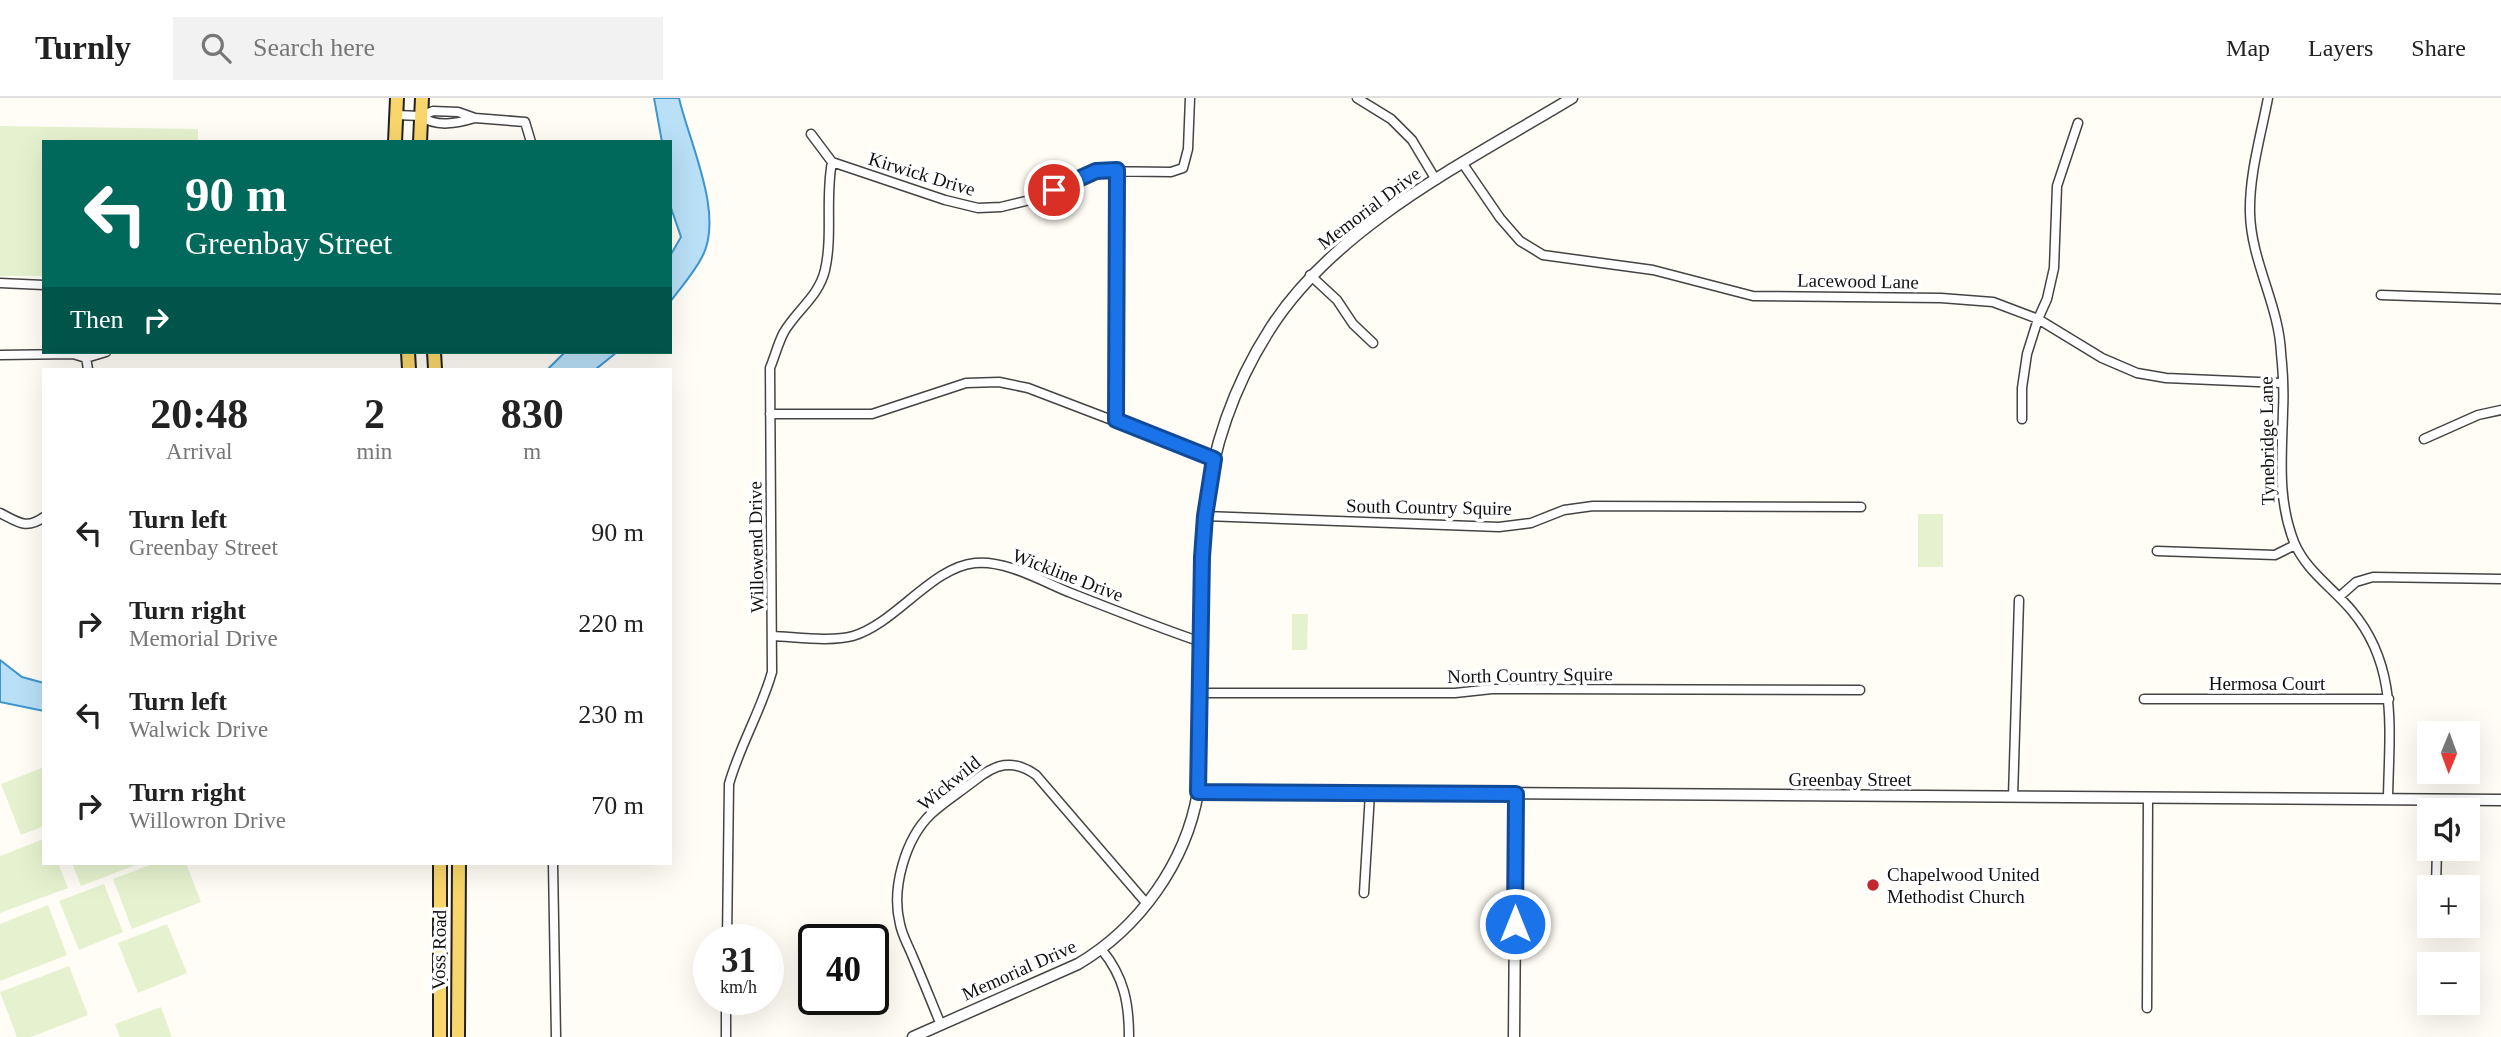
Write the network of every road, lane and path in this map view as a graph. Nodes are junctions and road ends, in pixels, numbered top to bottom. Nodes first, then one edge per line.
1 (397, 98) edge
2 (422, 98) edge
3 (1190, 98) edge
4 (1357, 98) edge
5 (1572, 98) edge
6 (2268, 98) edge
7 (396, 115) junction
8 (421, 116) junction
9 (2078, 123) dead end
10 (811, 134) dead end
11 (396, 140) edge
12 (420, 140) edge
13 (530, 140) edge
14 (832, 162) junction
15 (1463, 164) junction
16 (1117, 170) junction
17 (1436, 180) junction
18 (1310, 275) junction
19 (0, 283) edge
20 (42, 285) edge
21 (2381, 295) dead end
22 (2501, 299) edge
23 (2038, 319) junction
24 (1373, 343) dead end
25 (42, 354) edge
26 (76, 354) edge
27 (99, 354) edge
28 (0, 355) edge
29 (86, 358) junction
30 (88, 368) edge
31 (2281, 383) junction
32 (2501, 410) edge
33 (770, 414) junction
34 (2022, 419) dead end
35 (1116, 420) junction
36 (2424, 439) dead end
37 (1214, 459) junction
38 (1861, 507) dead end
39 (0, 513) edge
40 (1205, 516) junction
41 (42, 518) edge
42 (2295, 545) junction
43 (2157, 551) dead end
44 (2501, 579) edge
45 (2339, 597) junction
46 (2019, 600) dead end
47 (773, 636) junction
48 (1201, 642) junction
49 (1860, 690) dead end
50 (1200, 693) junction
51 (2144, 699) dead end
52 (2389, 699) junction
53 (1198, 792) junction
54 (1370, 793) junction
55 (1516, 794) junction
56 (2013, 797) junction
57 (2148, 798) junction
58 (2388, 799) junction
59 (2501, 800) edge
60 (2417, 802) edge
61 (2480, 802) edge
62 (440, 865) edge
63 (459, 865) edge
64 (553, 865) edge
65 (440, 877) junction
66 (459, 878) junction
67 (1364, 893) dead end
68 (1147, 904) junction
69 (727, 924) edge
70 (1102, 950) junction
71 (439, 992) junction
72 (458, 993) junction
73 (2147, 1008) dead end
74 (726, 1015) edge
75 (941, 1025) junction
76 (440, 1037) edge
77 (458, 1037) edge
78 (556, 1037) edge
79 (726, 1037) edge
80 (913, 1037) edge
81 (1129, 1037) edge
82 (1514, 1037) edge

1 - 7 main road
2 - 8 main road
3 - 16 street, Kirwick Drive
4 - 17 street
5 - 15 street, Memorial Drive
6 - 31 street, Tynebridge Lane
7 - 8 street
7 - 11 main road
8 - 12 main road
8 - 13 street
9 - 23 street
10 - 14 street
14 - 16 street, Kirwick Drive
14 - 33 street, Willowend Drive
15 - 17 street, Memorial Drive
15 - 23 street, Lacewood Lane
16 - 35 street
17 - 18 street, Memorial Drive
18 - 24 street
18 - 37 street, Memorial Drive
19 - 20 street
21 - 22 street
23 - 31 street, Lacewood Lane
23 - 34 street
25 - 28 street
26 - 29 street
27 - 29 street
29 - 30 street
31 - 42 street, Tynebridge Lane
32 - 36 street
33 - 35 street
33 - 47 street, Willowend Drive
35 - 37 street
37 - 40 street, Memorial Drive
38 - 40 street, South Country Squire
39 - 41 street
40 - 48 street, Memorial Drive
42 - 43 street
42 - 45 street, Tynebridge Lane
44 - 45 street
45 - 52 street, Tynebridge Lane
46 - 56 street
47 - 48 street, Wickline Drive
47 - 69 street, Willowend Drive
48 - 50 street, Memorial Drive
49 - 50 street, North Country Squire
50 - 53 street, Memorial Drive
51 - 52 street, Hermosa Court
52 - 58 street, Tynebridge Lane
53 - 54 street, Greenbay Street
53 - 68 street, Memorial Drive
54 - 55 street, Greenbay Street
54 - 67 street
55 - 56 street, Greenbay Street
55 - 82 street
56 - 57 street, Greenbay Street
57 - 58 street, Greenbay Street
57 - 73 street
58 - 60 street, Greenbay Street
59 - 61 street, Greenbay Street
62 - 65 main road, Voss Road
63 - 66 main road, Voss Road
64 - 78 street
65 - 66 main road
65 - 71 main road, Voss Road
66 - 72 main road, Voss Road
68 - 70 street, Memorial Drive
68 - 75 street, Wickwild
70 - 75 street, Memorial Drive
70 - 81 street
71 - 72 main road
71 - 76 main road, Voss Road
72 - 77 main road, Voss Road
74 - 79 street
75 - 80 street, Memorial Drive

